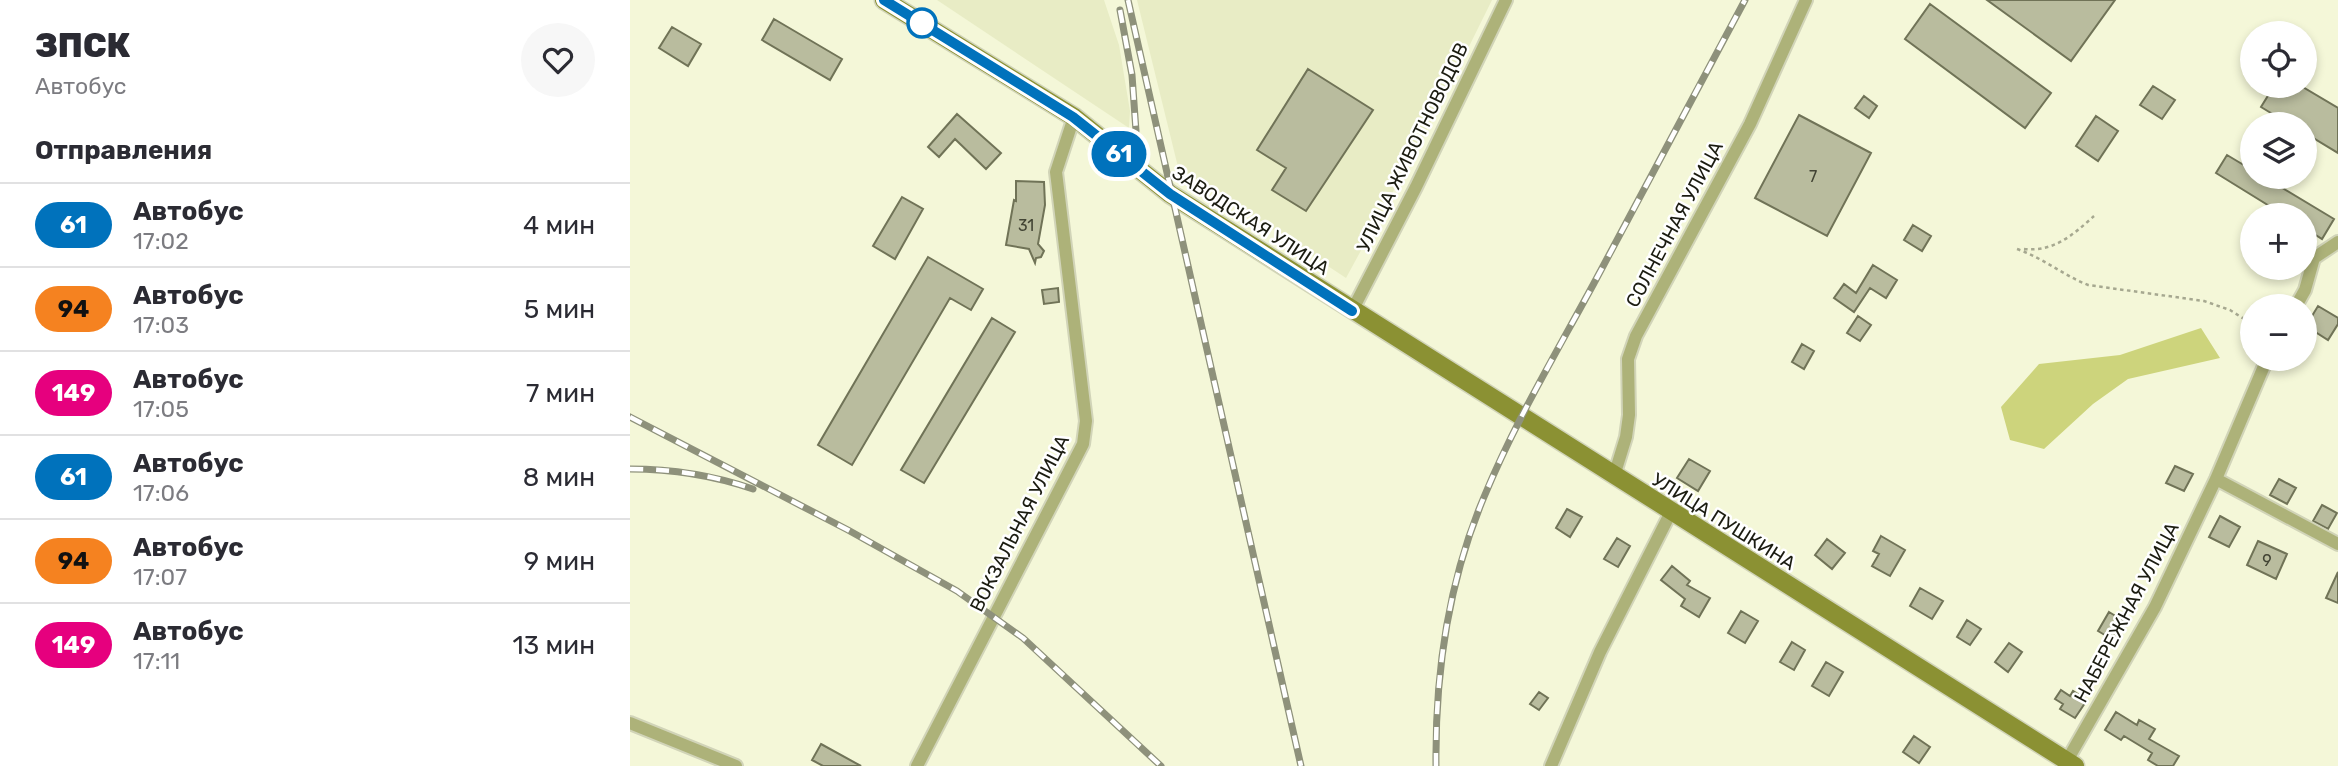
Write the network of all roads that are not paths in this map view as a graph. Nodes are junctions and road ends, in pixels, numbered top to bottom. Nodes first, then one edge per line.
1 (884, 0) edge
2 (1506, 0) edge
3 (1806, 0) edge
4 (1073, 117) junction
5 (2338, 242) edge
6 (2303, 294) edge
7 (1352, 311) junction
8 (2262, 371) edge
9 (1614, 476) junction
10 (2216, 479) junction
11 (1671, 512) junction
12 (2338, 544) edge
13 (630, 723) edge
14 (2068, 764) edge
15 (736, 766) edge
16 (917, 766) edge
17 (1551, 766) edge

1 - 4 main road, ЗАВОДСКАЯ УЛИЦА
2 - 7 street, УЛИЦА ЖИВОТНОВОДОВ
3 - 9 street, СОЛНЕЧНАЯ УЛИЦА
4 - 7 main road, ЗАВОДСКАЯ УЛИЦА
4 - 16 street, ВОКЗАЛЬНАЯ УЛИЦА
5 - 6 street
7 - 9 main road, УЛИЦА ПУШКИНА
8 - 10 street, НАБЕРЕЖНАЯ УЛИЦА
9 - 11 main road, УЛИЦА ПУШКИНА
10 - 12 street
10 - 14 street, НАБЕРЕЖНАЯ УЛИЦА
11 - 14 main road, УЛИЦА ПУШКИНА
11 - 17 street
13 - 15 street

